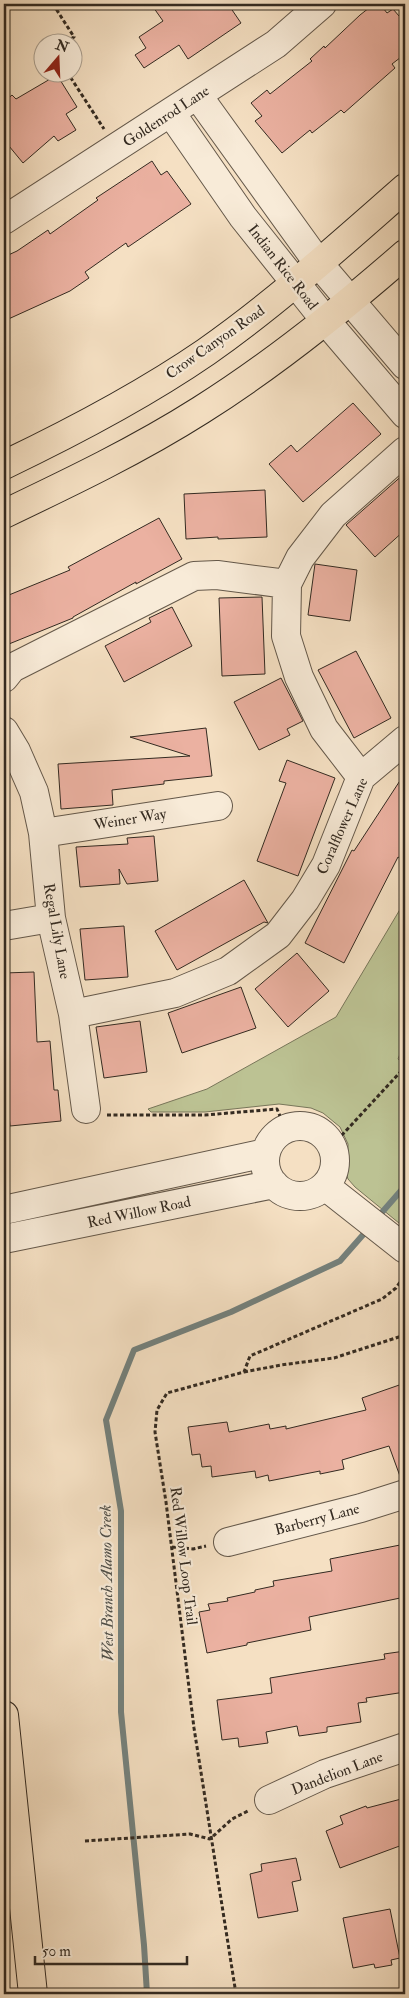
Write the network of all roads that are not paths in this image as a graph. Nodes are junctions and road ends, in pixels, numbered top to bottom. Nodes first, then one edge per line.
1 (322, 4) edge
2 (198, 96) junction
3 (171, 113) junction
4 (405, 188) edge
5 (4, 220) edge
6 (405, 254) edge
7 (318, 264) junction
8 (295, 283) junction
9 (350, 300) junction
10 (325, 320) junction
11 (405, 365) edge
12 (405, 414) edge
13 (405, 452) edge
14 (4, 465) edge
15 (4, 514) edge
16 (287, 584) junction
17 (4, 678) edge
18 (4, 731) edge
19 (405, 740) edge
20 (361, 777) junction
21 (218, 806) dead end
22 (43, 833) junction
23 (51, 918) junction
24 (4, 926) edge
25 (73, 1014) junction
26 (86, 1109) road end
27 (266, 1153) junction
28 (274, 1184) junction
29 (335, 1193) junction
30 (4, 1210) edge
31 (4, 1239) edge
32 (405, 1249) edge
33 (405, 1494) edge
34 (228, 1542) road end
35 (4, 1715) edge
36 (405, 1748) edge
37 (268, 1800) road end
38 (33, 1994) edge

1 - 2 street, Goldenrod Lane
2 - 3 street, Goldenrod Lane
2 - 7 street, Indian Rice Road
3 - 5 street, Goldenrod Lane
3 - 8 street, Indian Rice Road
4 - 7 main road, Crow Canyon Road
6 - 9 main road
7 - 8 main road, Crow Canyon Road
7 - 9 street, Indian Rice Road
8 - 10 street, Indian Rice Road
8 - 14 main road, Crow Canyon Road
9 - 10 main road
9 - 11 street, Indian Rice Road
10 - 12 street, Indian Rice Road
10 - 15 main road
13 - 16 street
16 - 17 street
16 - 20 street
18 - 22 street, Regal Lily Lane
19 - 20 street, Coralflower Lane
20 - 25 street, Coralflower Lane
21 - 22 street, Weiner Way
22 - 23 street, Regal Lily Lane
23 - 24 street
23 - 25 street, Regal Lily Lane
25 - 26 street, Regal Lily Lane
27 - 28 street
27 - 29 street
27 - 30 street, Red Willow Road
28 - 29 street
28 - 31 street, Red Willow Road
29 - 32 street
33 - 34 street, Barberry Lane
35 - 38 main road
36 - 37 street, Dandelion Lane

